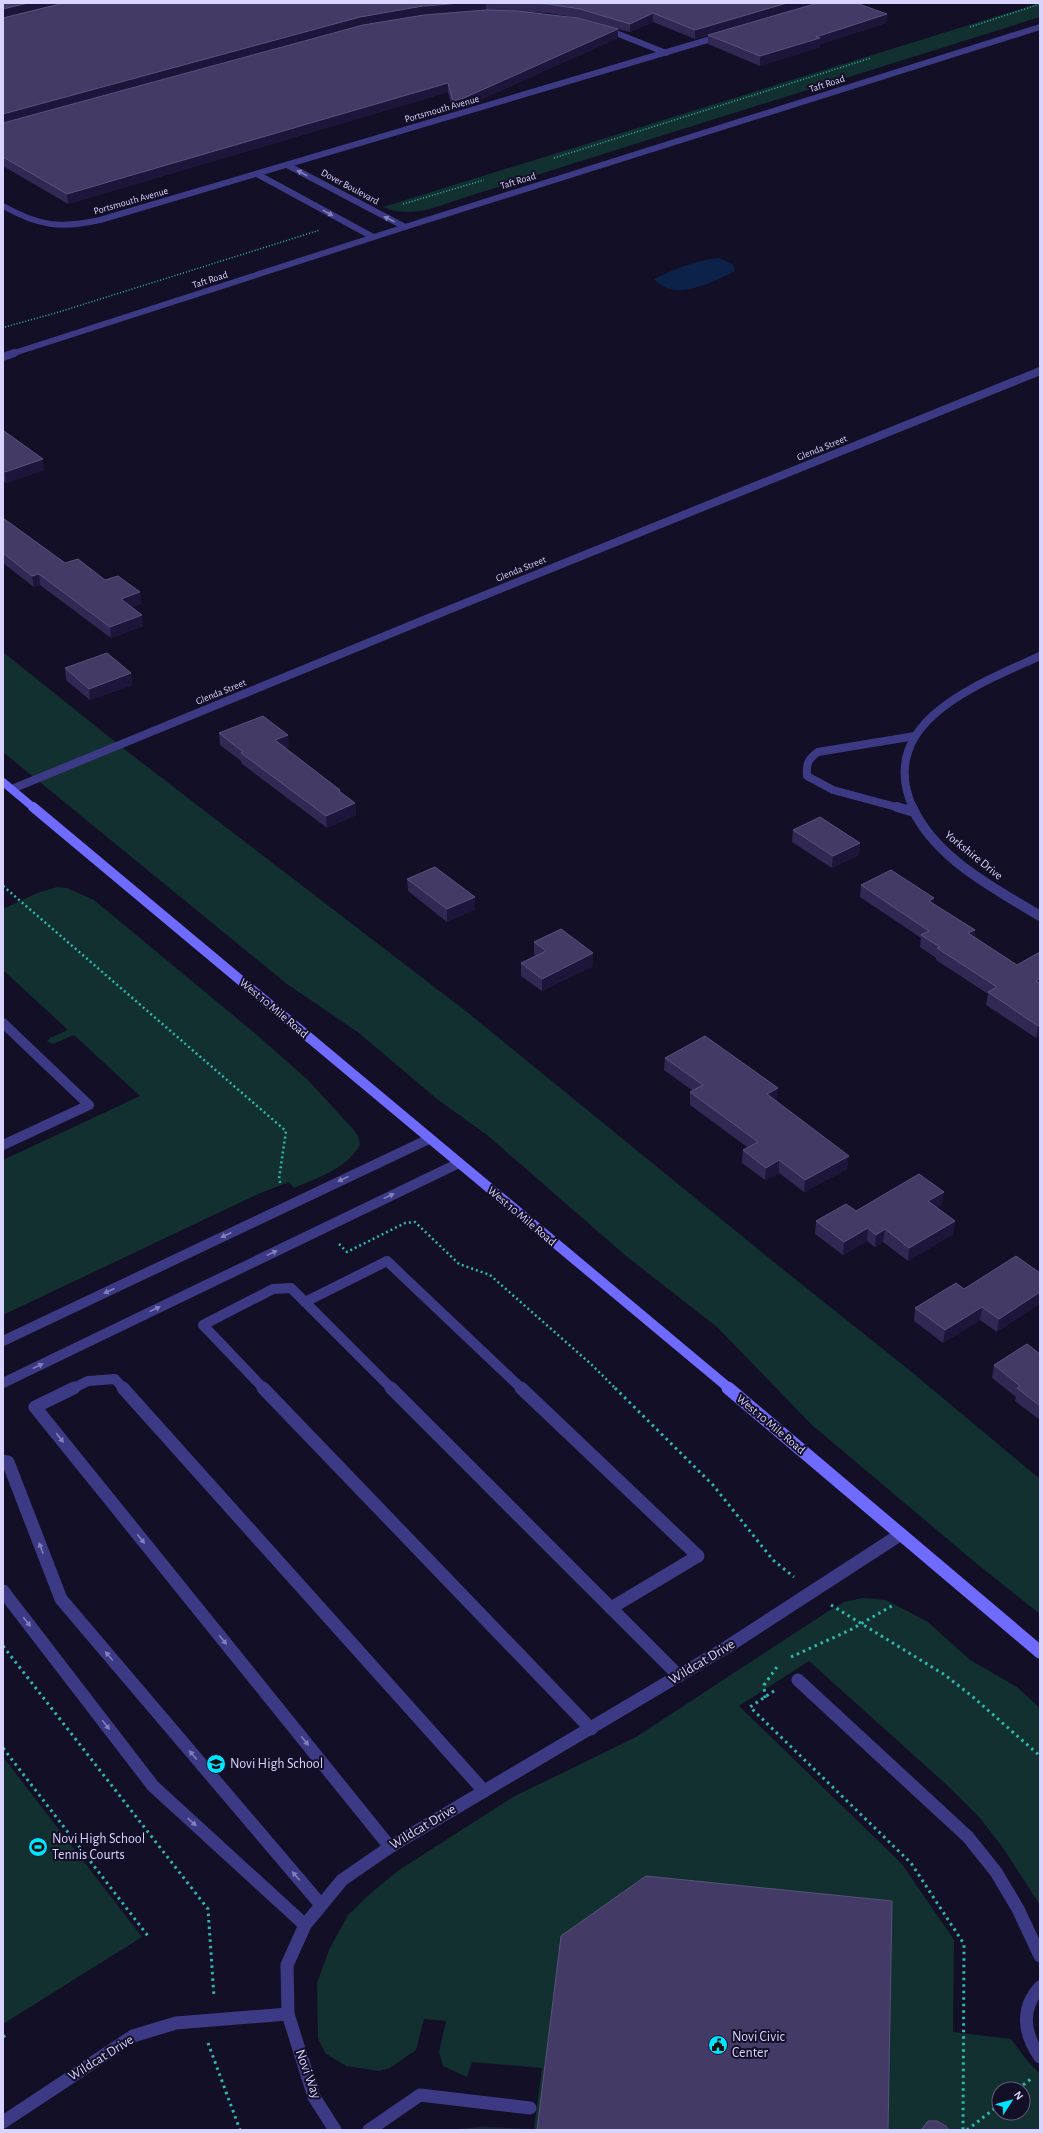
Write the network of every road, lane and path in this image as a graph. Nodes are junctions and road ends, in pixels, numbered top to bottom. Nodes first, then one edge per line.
1 (1040, 4) edge
2 (968, 27) dead end
3 (1040, 27) edge
4 (601, 28) edge
5 (726, 34) edge
6 (666, 52) junction
7 (878, 56) dead end
8 (547, 160) dead end
9 (287, 165) junction
10 (257, 174) junction
11 (488, 178) dead end
12 (401, 205) dead end
13 (3, 206) edge
14 (405, 227) junction
15 (325, 228) dead end
16 (373, 237) junction
17 (5, 327) dead end
18 (3, 357) edge
19 (1040, 371) edge
20 (1040, 656) edge
21 (915, 736) junction
22 (3, 782) edge
23 (12, 789) junction
24 (914, 812) junction
25 (3, 886) edge
26 (1040, 916) edge
27 (3, 1023) edge
28 (429, 1139) junction
29 (3, 1145) edge
30 (459, 1163) junction
31 (296, 1202) junction
32 (323, 1228) junction
33 (305, 1302) junction
34 (3, 1341) edge
35 (3, 1383) edge
36 (3, 1461) edge
37 (901, 1534) junction
38 (813, 1591) junction
39 (3, 1592) edge
40 (895, 1604) dead end
41 (611, 1608) junction
42 (860, 1624) junction
43 (3, 1646) edge
44 (1040, 1652) edge
45 (788, 1659) dead end
46 (779, 1665) dead end
47 (679, 1676) junction
48 (798, 1680) dead end
49 (774, 1691) dead end
50 (765, 1698) junction
51 (591, 1729) junction
52 (3, 1748) edge
53 (1040, 1756) edge
54 (484, 1791) junction
55 (390, 1847) junction
56 (321, 1905) junction
57 (305, 1925) junction
58 (148, 1936) dead end
59 (1040, 1956) edge
60 (1040, 1987) edge
61 (288, 2014) junction
62 (211, 2020) junction
63 (1040, 2057) edge
64 (1035, 2076) dead end
65 (1028, 2081) edge
66 (530, 2108) dead end
67 (991, 2111) edge
68 (3, 2122) edge
69 (240, 2130) edge
70 (335, 2130) edge
71 (369, 2130) edge
72 (963, 2130) edge
73 (967, 2130) edge

1 - 2 path
3 - 14 street, Taft Road
4 - 6 street
5 - 6 street, Portsmouth Avenue
6 - 9 street, Portsmouth Avenue
7 - 8 path
9 - 10 street, Portsmouth Avenue
14 -> 9 street, Dover Boulevard
10 - 13 street, Portsmouth Avenue
10 -> 16 street
11 - 12 path
14 - 16 street, Taft Road
15 - 17 path
16 - 18 street, Taft Road
19 - 23 street, Glenda Street
20 - 21 street, Yorkshire Drive
21 - 24 street, Yorkshire Drive
21 - 24 street
22 - 23 main road, West 10 Mile Road
23 - 28 main road, West 10 Mile Road
24 - 26 street, Yorkshire Drive
25 - 31 path
27 - 29 street
28 - 30 main road, West 10 Mile Road
28 -> 31 street
32 -> 30 street
30 - 37 main road, West 10 Mile Road
31 -> 34 street
35 -> 32 street
32 - 38 path
33 - 41 street
33 - 41 street
33 - 51 street
56 -> 36 street
37 - 38 street, Wildcat Drive
37 - 44 main road, West 10 Mile Road
38 - 42 path
38 - 47 street, Wildcat Drive
39 -> 57 street
40 - 42 path
41 - 47 street
42 - 45 path
42 - 53 path
43 - 62 path
46 - 50 path
47 - 51 street, Wildcat Drive
48 - 59 street
49 - 50 path
50 - 72 path
51 - 54 street, Wildcat Drive
52 - 58 path
54 - 55 street, Wildcat Drive
54 -> 55 street
55 - 56 street, Wildcat Drive
56 - 57 street, Wildcat Drive
57 - 61 street, Wildcat Drive
60 - 63 street
61 - 62 street, Wildcat Drive
61 - 70 street, Novi Way
62 - 68 street, Wildcat Drive
62 - 69 path
64 - 65 path
66 - 71 street
67 - 73 path

